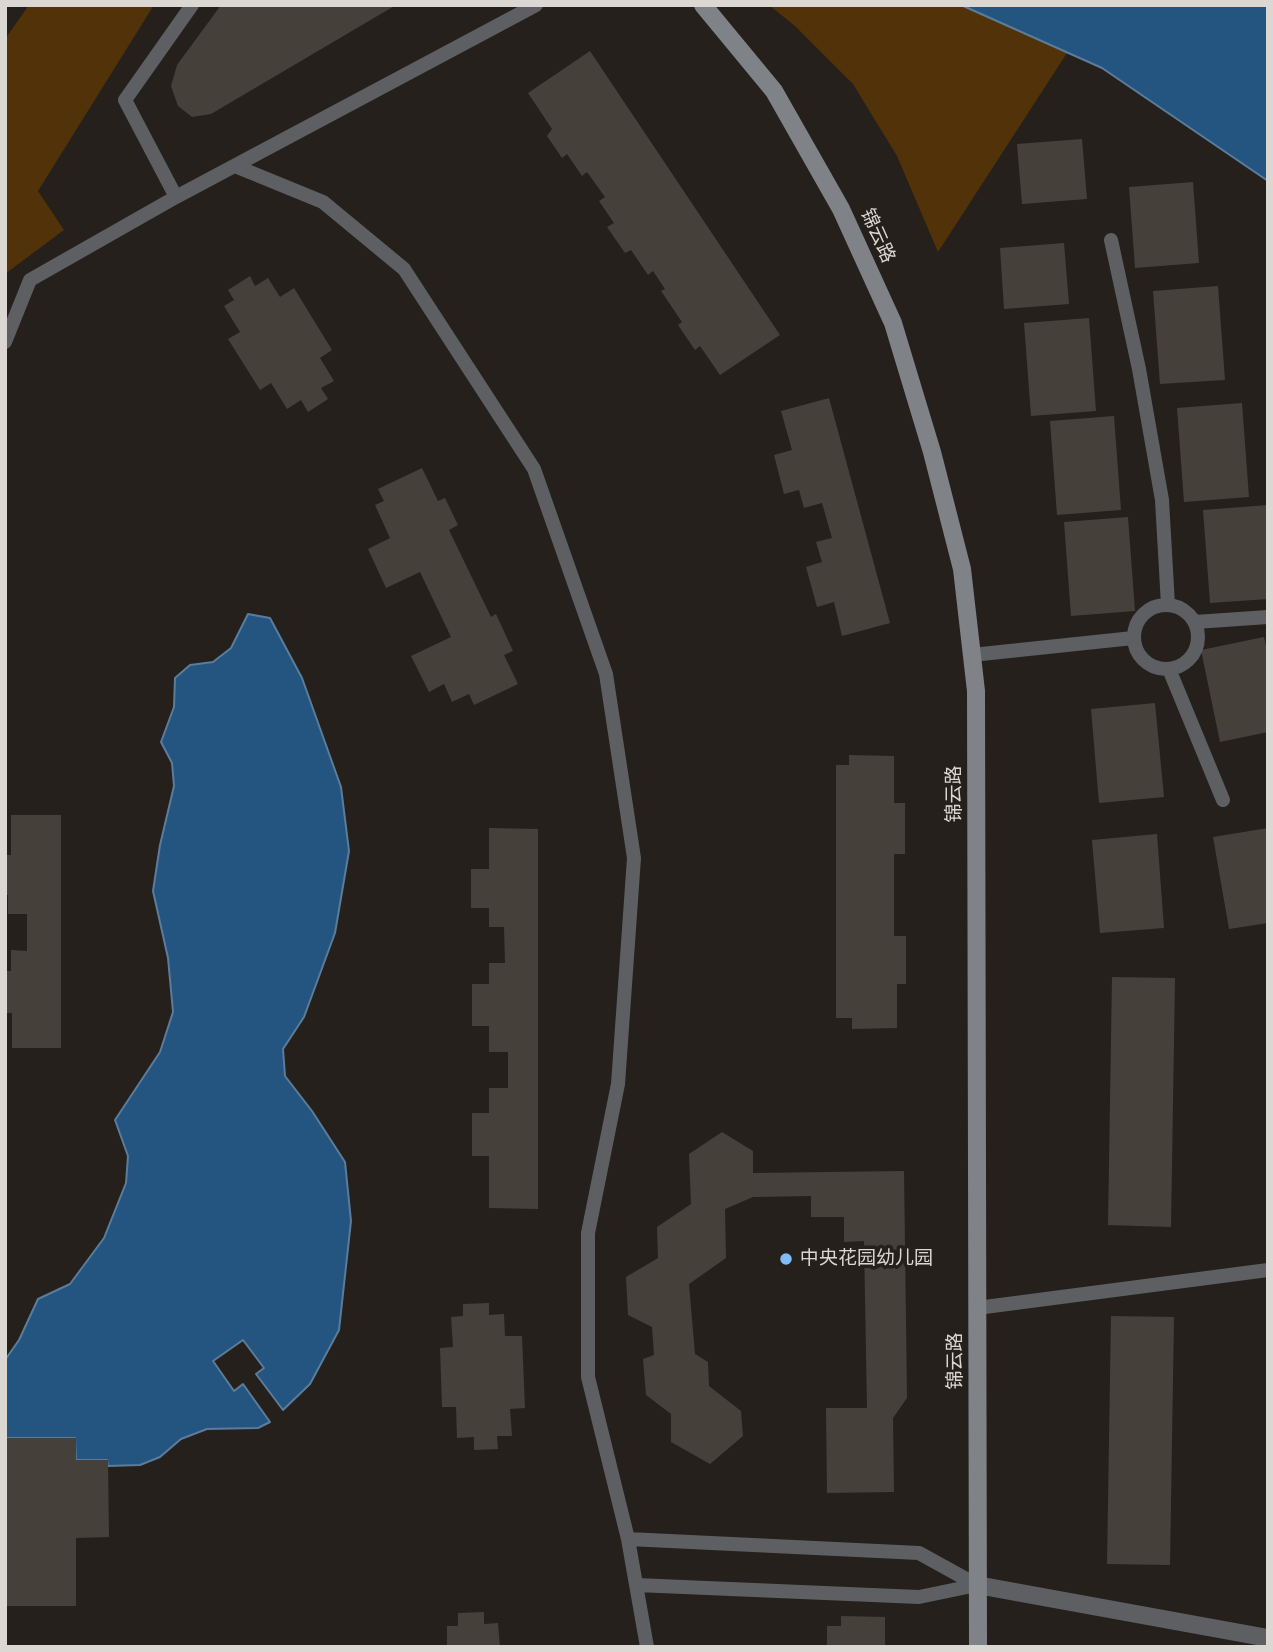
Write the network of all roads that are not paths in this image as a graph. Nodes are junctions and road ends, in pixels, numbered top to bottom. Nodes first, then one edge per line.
1 (192, 5) edge
2 (536, 5) edge
3 (703, 5) edge
4 (235, 166) junction
5 (176, 197) junction
6 (1111, 240) dead end
7 (5, 342) edge
8 (1168, 605) junction
9 (1267, 619) edge
10 (1195, 622) junction
11 (1133, 638) junction
12 (972, 655) junction
13 (1169, 670) junction
14 (1223, 800) dead end
15 (1268, 1270) edge
16 (977, 1308) junction
17 (628, 1539) junction
18 (636, 1585) junction
19 (977, 1585) junction
20 (1268, 1638) edge
21 (647, 1647) edge
22 (978, 1647) edge

1 - 5 lane
2 - 4 lane
3 - 12 street, 锦云路
4 - 5 lane
4 - 17 lane
5 - 7 lane
6 - 8 lane
8 - 10 lane
8 - 11 lane
9 - 10 lane
10 - 13 lane
11 - 12 lane
11 - 13 lane
12 - 16 street, 锦云路
13 - 14 lane
15 - 16 lane
16 - 19 street, 锦云路
17 - 18 lane
17 - 19 lane
18 - 19 lane
18 - 21 lane
19 - 20 street
19 - 22 street, 锦云路

